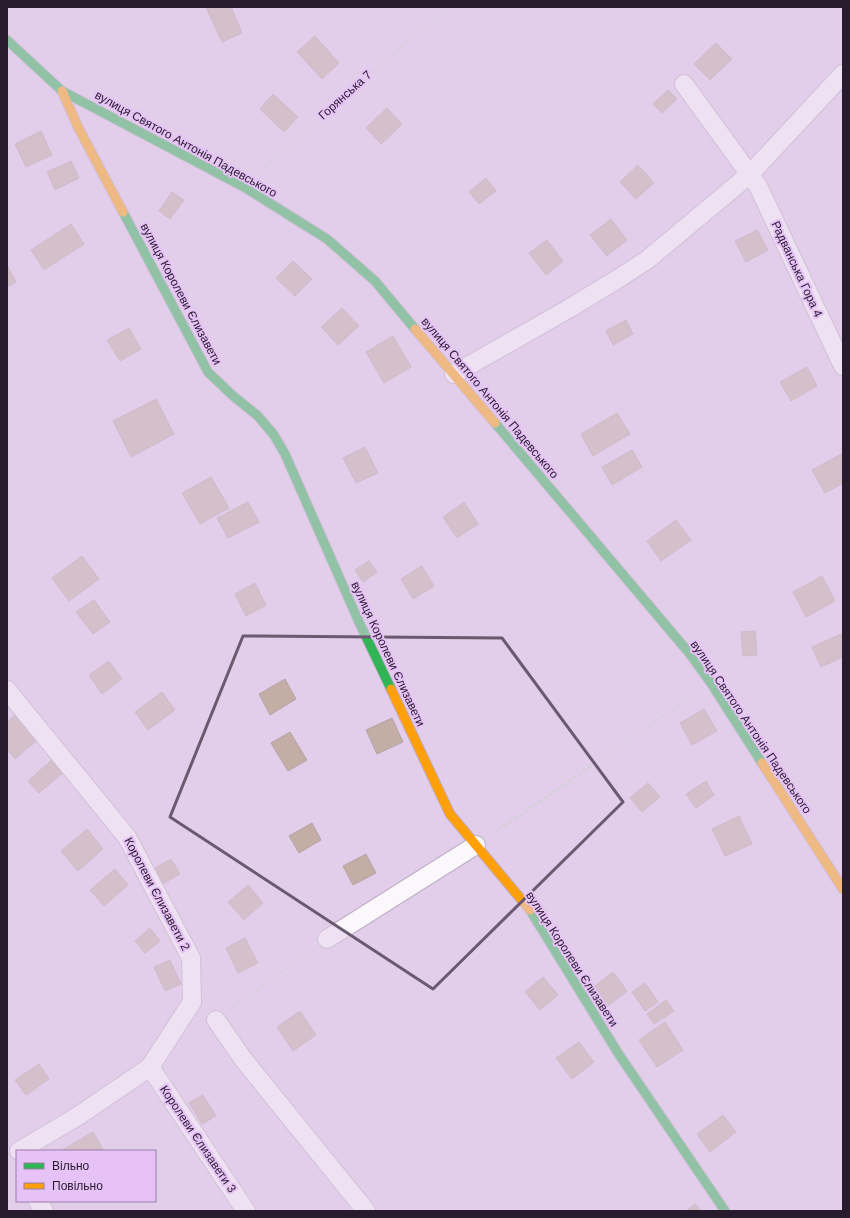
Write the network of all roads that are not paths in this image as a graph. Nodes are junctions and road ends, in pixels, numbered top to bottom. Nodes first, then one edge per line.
1 (7, 40) edge
2 (843, 74) edge
3 (684, 84) dead end
4 (62, 91) junction
5 (750, 174) junction
6 (843, 366) edge
7 (454, 374) junction
8 (7, 690) edge
9 (476, 845) junction
10 (843, 889) edge
11 (327, 940) road end
12 (216, 1020) road end
13 (150, 1067) junction
14 (19, 1150) edge
15 (39, 1202) edge
16 (44, 1211) edge
17 (246, 1211) edge
18 (366, 1211) edge
19 (725, 1211) edge

1 - 4 street, вулиця Святого Антонія Падевського
2 - 5 street
3 - 5 street, Радванська Гора 4
4 - 7 street, вулиця Святого Антонія Падевського
4 - 9 street, вулиця Королеви Єлизавети
5 - 6 street, Радванська Гора 4
5 - 7 street
7 - 10 street, вулиця Святого Антонія Падевського
8 - 13 street, Королеви Єлизавети 2
9 - 11 street
9 - 19 street, вулиця Королеви Єлизавети
12 - 18 street
13 - 14 street, Королеви Єлизавети 2
13 - 17 street, Королеви Єлизавети 3
15 - 16 street

